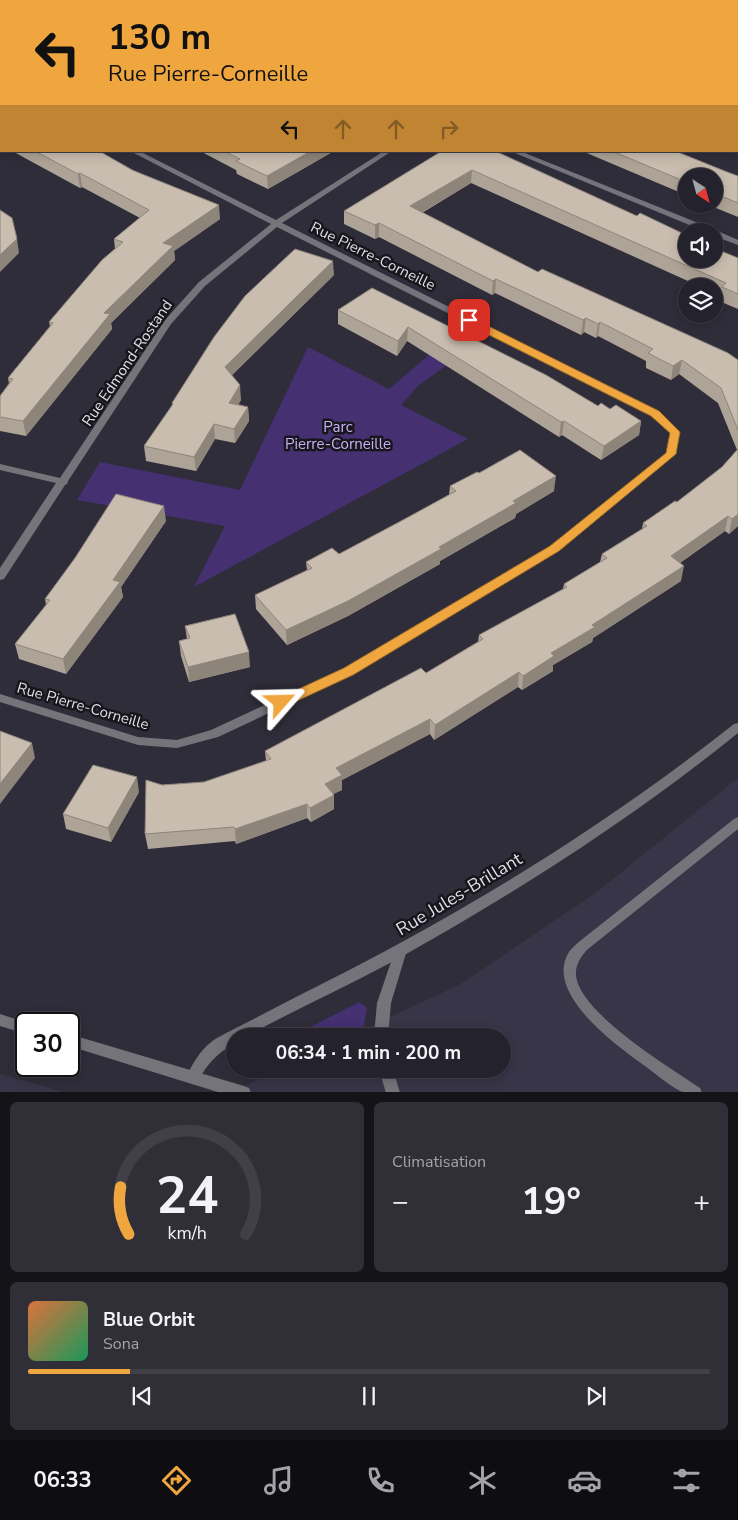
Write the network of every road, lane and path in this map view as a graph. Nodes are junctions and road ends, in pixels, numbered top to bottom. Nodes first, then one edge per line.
1 (135, 152) edge
2 (387, 152) edge
3 (515, 152) edge
4 (690, 223) edge
5 (275, 224) junction
6 (723, 237) edge
7 (738, 243) edge
8 (0, 467) edge
9 (64, 482) junction
10 (0, 576) edge
11 (0, 698) edge
12 (738, 727) edge
13 (738, 822) edge
14 (401, 950) junction
15 (0, 1020) edge
16 (15, 1025) edge
17 (382, 1028) edge
18 (80, 1043) edge
19 (193, 1077) junction
20 (389, 1078) edge
21 (244, 1092) edge
22 (393, 1092) edge
23 (696, 1092) edge

1 - 5 street, Rue Pierre-Corneille
2 - 5 street, Rue Edmond-Rostand
3 - 4 street
5 - 9 street, Rue Edmond-Rostand
5 - 11 street, Rue Pierre-Corneille
6 - 7 street
8 - 9 street
9 - 10 street, Rue Edmond-Rostand
12 - 14 street, Rue Jules-Brillant
13 - 23 street
14 - 17 street
14 - 19 street, Rue Jules-Brillant
15 - 16 street
18 - 19 street
19 - 21 street
20 - 22 street

